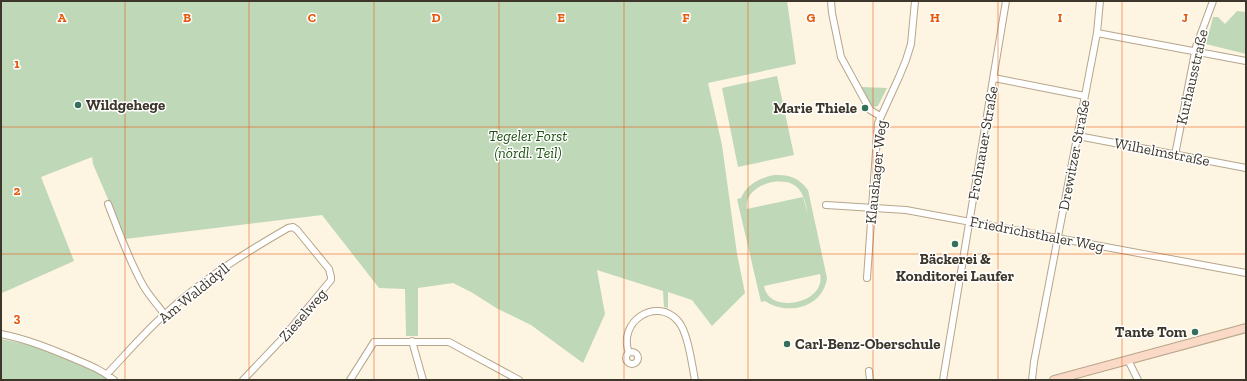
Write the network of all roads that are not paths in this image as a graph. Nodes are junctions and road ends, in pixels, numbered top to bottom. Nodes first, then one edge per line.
1 (831, 1) edge
2 (915, 1) edge
3 (1006, 1) edge
4 (1100, 1) edge
5 (1213, 1) edge
6 (1097, 33) junction
7 (1195, 52) junction
8 (1246, 61) edge
9 (994, 78) junction
10 (1085, 96) junction
11 (880, 116) junction
12 (1078, 136) junction
13 (1175, 155) junction
14 (1246, 168) edge
15 (108, 204) dead end
16 (826, 205) dead end
17 (872, 208) junction
18 (970, 222) junction
19 (293, 227) joint
20 (1058, 238) junction
21 (1246, 274) edge
22 (867, 278) dead end
23 (164, 314) junction
24 (1246, 328) edge
25 (1, 334) edge
26 (412, 341) junction
27 (630, 353) dead end
28 (1128, 360) junction
29 (869, 371) dead end
30 (107, 374) junction
31 (114, 380) edge
32 (243, 380) edge
33 (350, 380) edge
34 (423, 380) edge
35 (519, 380) edge
36 (695, 380) edge
37 (870, 380) edge
38 (943, 380) edge
39 (1032, 380) edge
40 (1054, 380) edge
41 (1138, 380) edge

1 - 11 street
2 - 11 street, Klaushager Weg
3 - 9 street, Frohnauer Straße
4 - 6 street, Drewitzer Straße
5 - 7 street, Kurhausstraße
6 - 7 street
6 - 10 street, Drewitzer Straße
7 - 8 street
7 - 13 street, Kurhausstraße
9 - 10 street
9 - 18 street, Frohnauer Straße
10 - 12 street, Drewitzer Straße
11 - 17 street, Klaushager Weg
12 - 13 street, Wilhelmstraße
12 - 20 street, Drewitzer Straße
13 - 14 street, Wilhelmstraße
15 - 23 street
16 - 17 street, Friedrichsthaler Weg
17 - 18 street, Friedrichsthaler Weg
17 - 22 street, Klaushager Weg
18 - 20 street, Friedrichsthaler Weg
18 - 38 street, Frohnauer Straße
19 - 23 street, Am Waldidyll
19 - 32 street, Zieselweg
20 - 21 street, Friedrichsthaler Weg
20 - 39 street, Drewitzer Straße
23 - 30 street, Am Waldidyll
24 - 28 main road
25 - 30 street
26 - 33 street
26 - 34 street
26 - 35 street
27 - 36 street
28 - 40 main road
28 - 41 street
29 - 37 street
30 - 31 street

